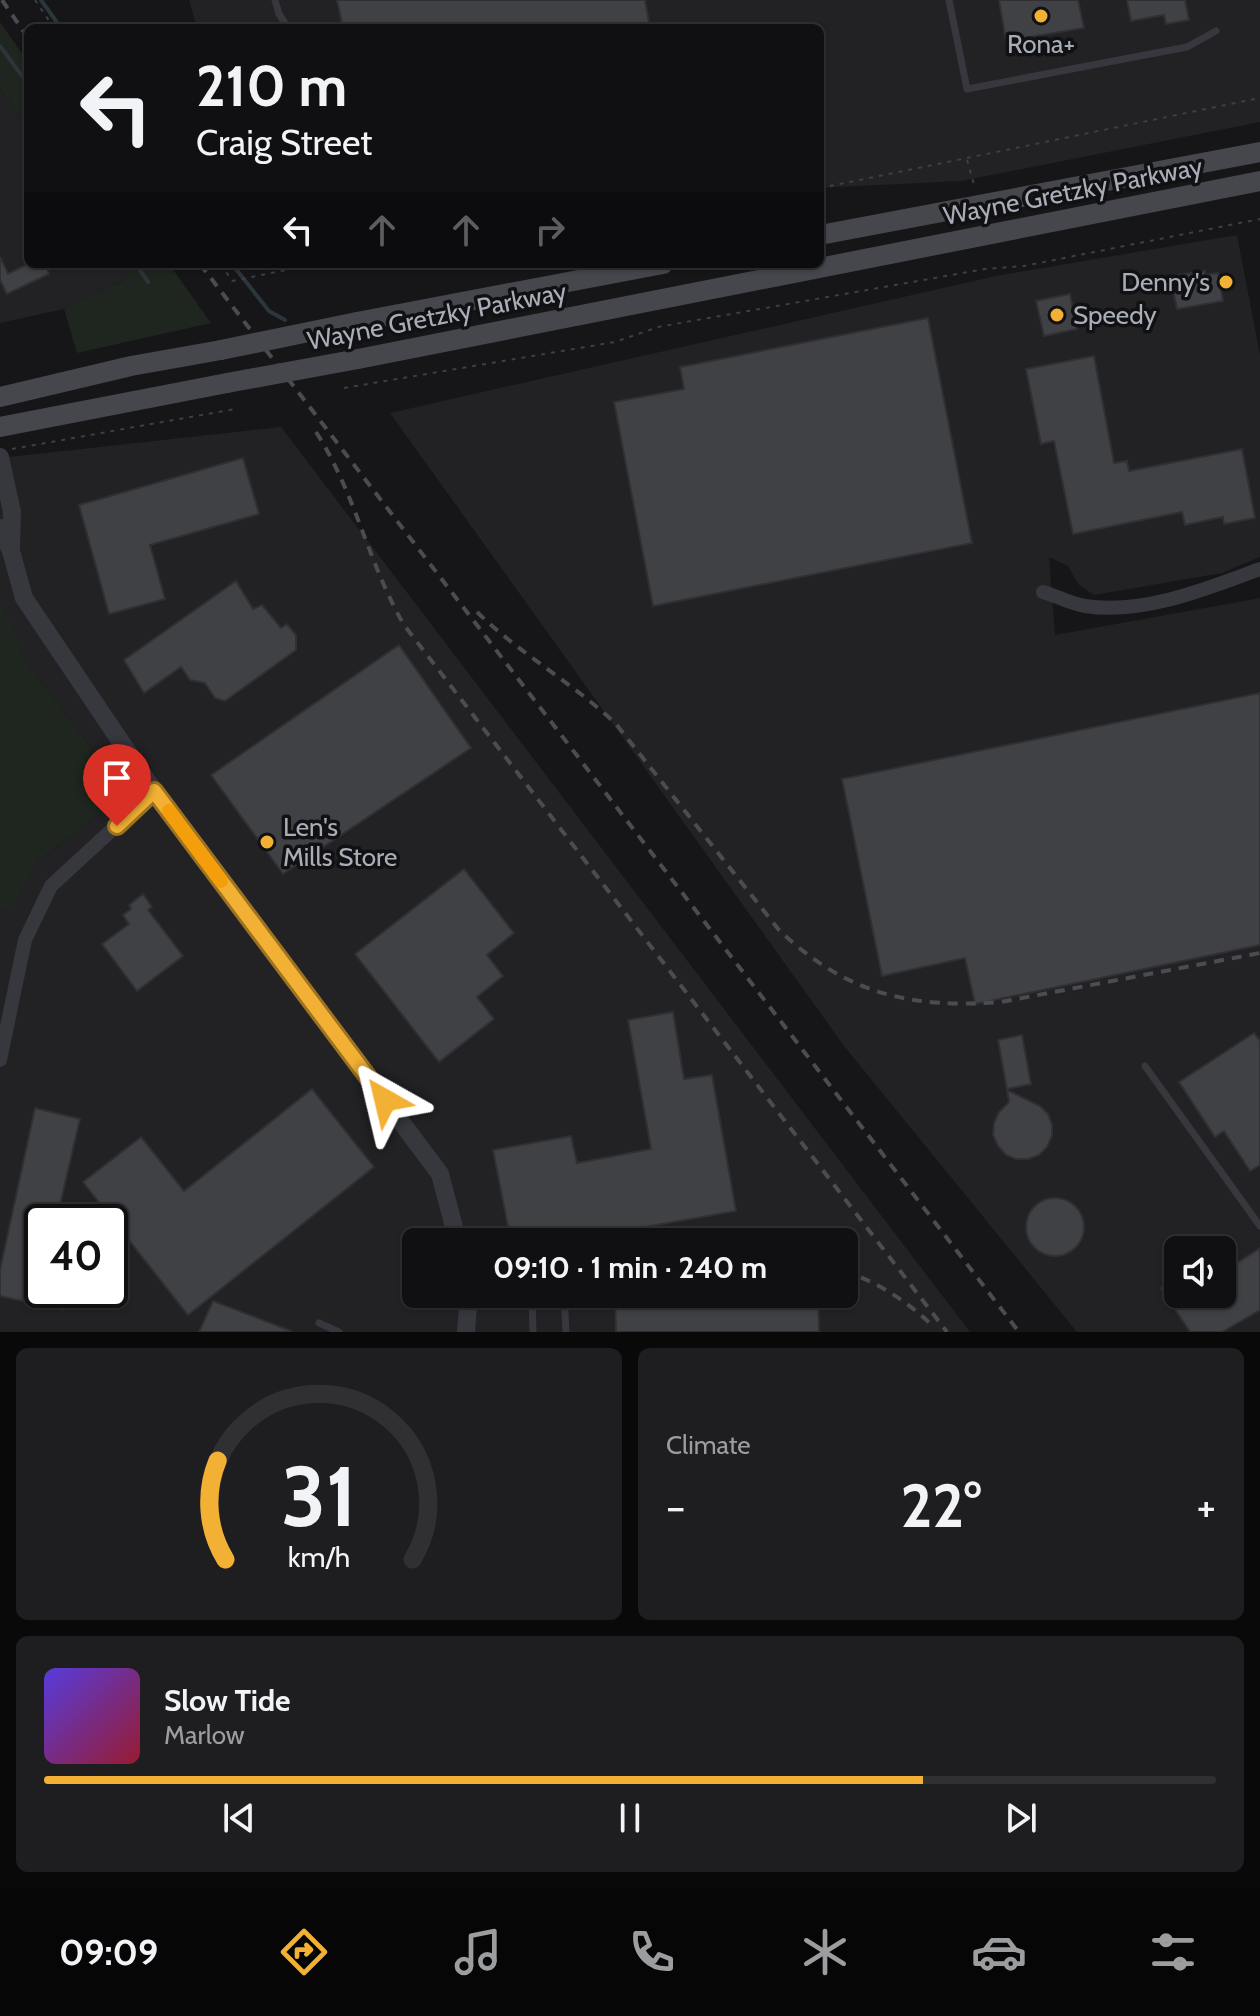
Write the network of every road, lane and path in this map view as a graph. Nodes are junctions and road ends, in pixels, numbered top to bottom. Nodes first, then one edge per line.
1 (35, 0) edge
2 (275, 0) edge
3 (949, 0) edge
4 (51, 24) edge
5 (285, 24) edge
6 (1216, 31) dead end
7 (1260, 98) edge
8 (1260, 152) edge
9 (967, 159) junction
10 (1260, 181) edge
11 (824, 187) edge
12 (979, 205) junction
13 (1260, 219) edge
14 (824, 234) edge
15 (824, 267) edge
16 (224, 268) edge
17 (295, 268) edge
18 (642, 268) edge
19 (819, 268) edge
20 (344, 388) dead end
21 (0, 397) edge
22 (235, 409) dead end
23 (0, 427) edge
24 (0, 454) edge
25 (0, 528) edge
26 (11, 551) junction
27 (1260, 569) edge
28 (1043, 592) dead end
29 (154, 791) junction
30 (0, 1060) edge
31 (1145, 1066) dead end
32 (1260, 1226) edge
33 (454, 1228) edge
34 (468, 1308) edge
35 (532, 1308) edge
36 (565, 1308) edge
37 (319, 1323) dead end
38 (339, 1332) edge
39 (466, 1332) edge
40 (533, 1332) edge
41 (566, 1332) edge

1 - 4 path
2 - 5 lane
3 - 6 lane
7 - 9 path
8 - 12 main road, Wayne Gretzky Parkway
9 - 11 path
9 - 12 path
10 - 15 main road, Wayne Gretzky Parkway, bridge
12 - 14 main road, Wayne Gretzky Parkway
13 - 20 path
16 - 17 path
18 - 21 main road, Wayne Gretzky Parkway, bridge
19 - 23 main road, Wayne Gretzky Parkway, bridge
22 - 24 path
24 - 26 street
25 - 26 street
26 - 29 street
27 - 28 street
29 - 30 street
29 - 33 street
31 - 32 lane
34 - 39 street
35 - 40 lane
36 - 41 lane
37 - 38 lane

